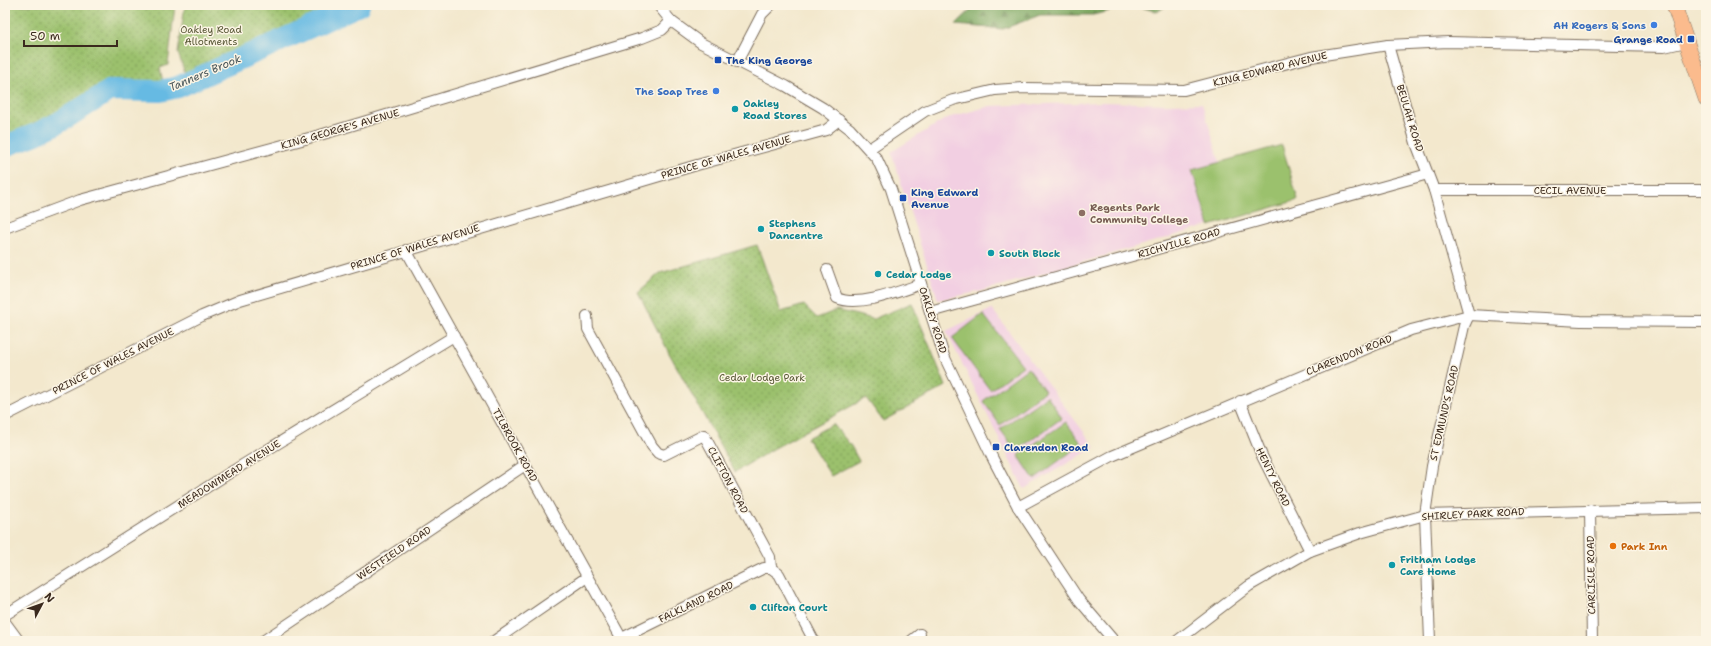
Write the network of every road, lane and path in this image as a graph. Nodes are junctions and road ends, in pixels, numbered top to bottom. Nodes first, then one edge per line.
1 (658, 5) edge
2 (771, 5) edge
3 (1674, 5) edge
4 (671, 21) junction
5 (1686, 42) junction
6 (1388, 45) junction
7 (737, 62) junction
8 (1705, 91) edge
9 (839, 120) junction
10 (869, 149) junction
11 (1428, 174) junction
12 (1434, 190) junction
13 (1706, 190) edge
14 (5, 228) edge
15 (406, 250) junction
16 (827, 270) dead end
17 (921, 284) junction
18 (930, 312) junction
19 (1469, 315) junction
20 (587, 316) dead end
21 (1706, 322) edge
22 (454, 336) junction
23 (1240, 401) junction
24 (5, 416) edge
25 (525, 465) junction
26 (1018, 507) junction
27 (1706, 508) edge
28 (1590, 510) junction
29 (1425, 515) junction
30 (1310, 551) junction
31 (771, 568) junction
32 (587, 577) junction
33 (5, 614) edge
34 (5, 622) edge
35 (920, 634) dead end
36 (622, 639) edge
37 (19, 641) edge
38 (263, 641) edge
39 (494, 641) edge
40 (814, 641) edge
41 (911, 641) edge
42 (1114, 641) edge
43 (1176, 641) edge
44 (1430, 641) edge
45 (1592, 641) edge

1 - 4 street, OAKLEY ROAD
2 - 7 street
3 - 5 main road
4 - 7 street, OAKLEY ROAD
4 - 14 street, KING GEORGE'S AVENUE
5 - 6 street, KING EDWARD AVENUE
5 - 8 main road
6 - 10 street, KING EDWARD AVENUE
6 - 11 street, BEULAH ROAD
7 - 9 street, OAKLEY ROAD
9 - 10 street, OAKLEY ROAD
9 - 15 street, PRINCE OF WALES AVENUE
10 - 17 street, OAKLEY ROAD
11 - 12 street, BEULAH ROAD
11 - 18 street, RICHVILLE ROAD
12 - 13 street, CECIL AVENUE
12 - 19 street
15 - 22 street, TILBROOK ROAD
15 - 24 street, PRINCE OF WALES AVENUE
16 - 17 street
17 - 18 street, OAKLEY ROAD
18 - 26 street, OAKLEY ROAD
19 - 21 street, CLARENDON ROAD
19 - 23 street, CLARENDON ROAD
19 - 29 street, ST EDMUND'S ROAD
20 - 31 street, CLIFTON ROAD
22 - 25 street, TILBROOK ROAD
22 - 33 street, MEADOWMEAD AVENUE
23 - 26 street, CLARENDON ROAD
23 - 30 street, HENTY ROAD
25 - 32 street, TILBROOK ROAD
25 - 38 street, WESTFIELD ROAD
26 - 42 street, OAKLEY ROAD
27 - 28 street, SHIRLEY PARK ROAD
28 - 29 street, SHIRLEY PARK ROAD
28 - 45 street, CARLISLE ROAD
29 - 30 street, SHIRLEY PARK ROAD
29 - 44 street, ST EDMUND'S ROAD
30 - 43 street, SHIRLEY PARK ROAD
31 - 36 street, FALKLAND ROAD
31 - 40 street, CLIFTON ROAD
32 - 36 street, TILBROOK ROAD
32 - 39 street
34 - 37 street
35 - 41 street

